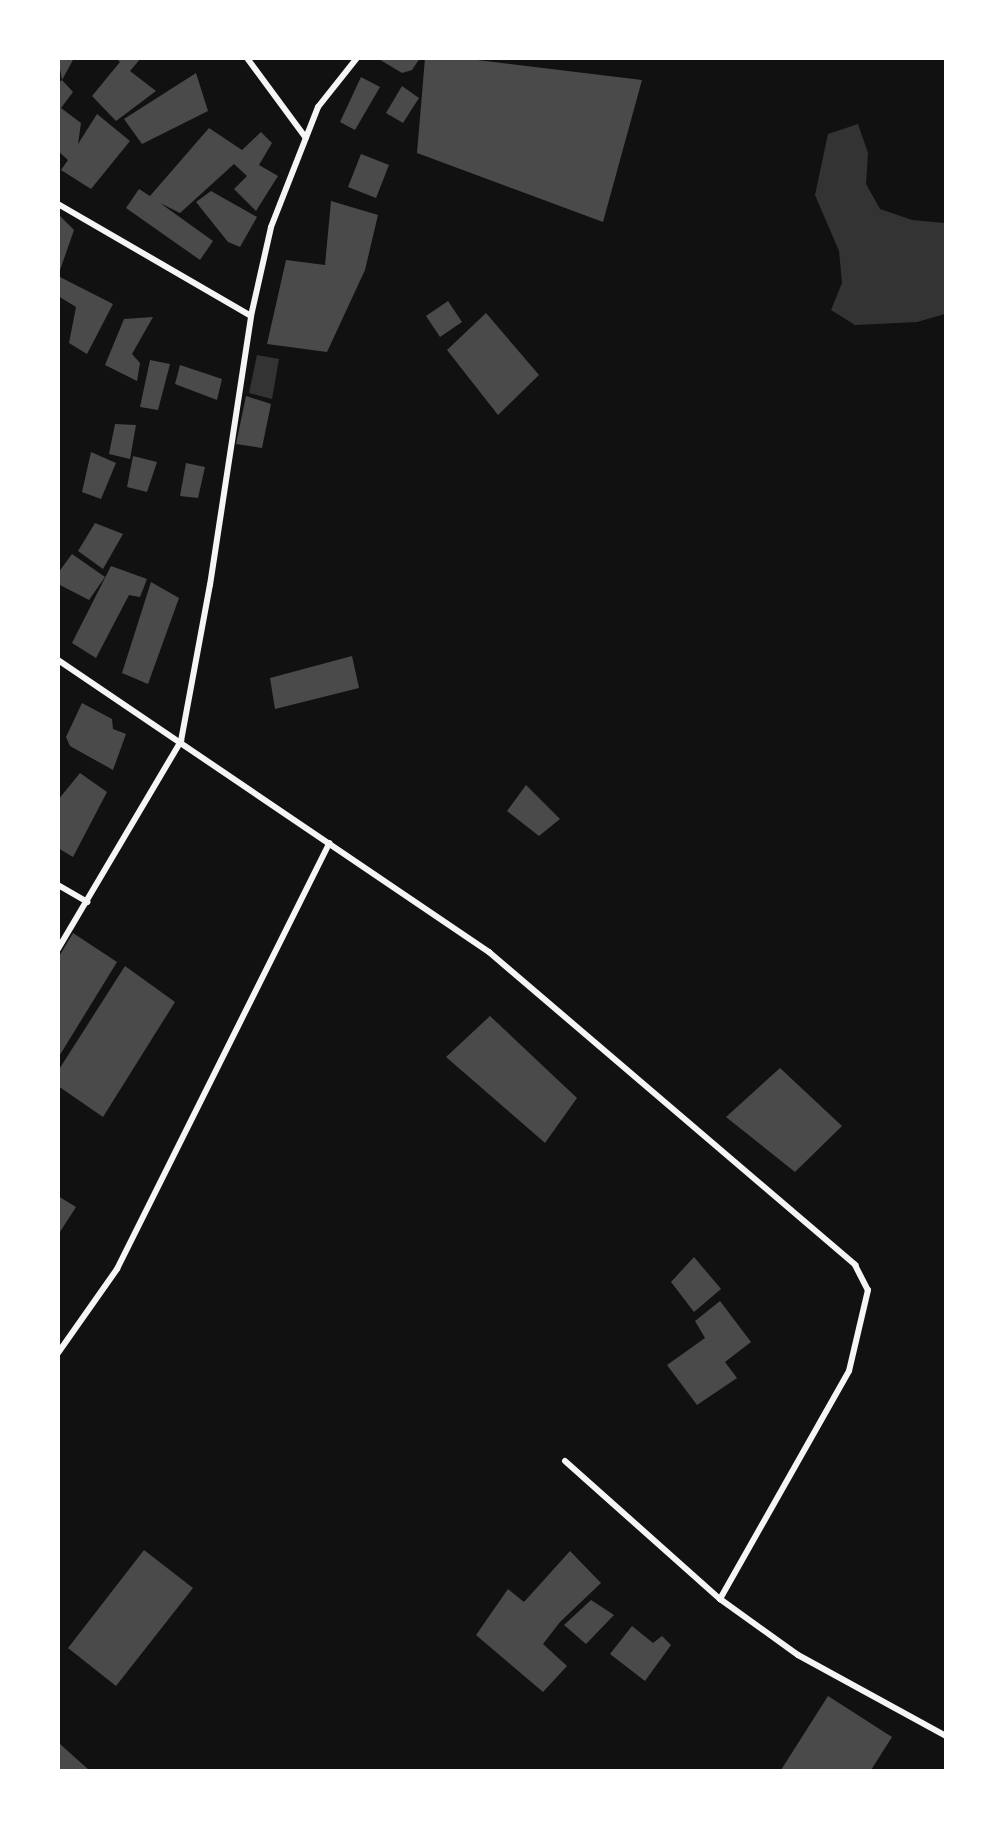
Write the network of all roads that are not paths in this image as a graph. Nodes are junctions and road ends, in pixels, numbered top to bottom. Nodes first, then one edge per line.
1 (247, 58) edge
2 (357, 58) edge
3 (306, 138) junction
4 (58, 204) edge
5 (251, 316) junction
6 (58, 660) edge
7 (181, 741) junction
8 (329, 843) junction
9 (58, 885) edge
10 (87, 902) junction
11 (58, 949) edge
12 (58, 1353) edge
13 (565, 1461) dead end
14 (720, 1599) junction
15 (945, 1736) edge

1 - 3 street
2 - 3 street
3 - 5 street
4 - 5 street
5 - 7 street
6 - 7 street
7 - 8 street
7 - 10 street
8 - 12 street
8 - 14 street
9 - 10 street
10 - 11 street
13 - 14 street
14 - 15 street

